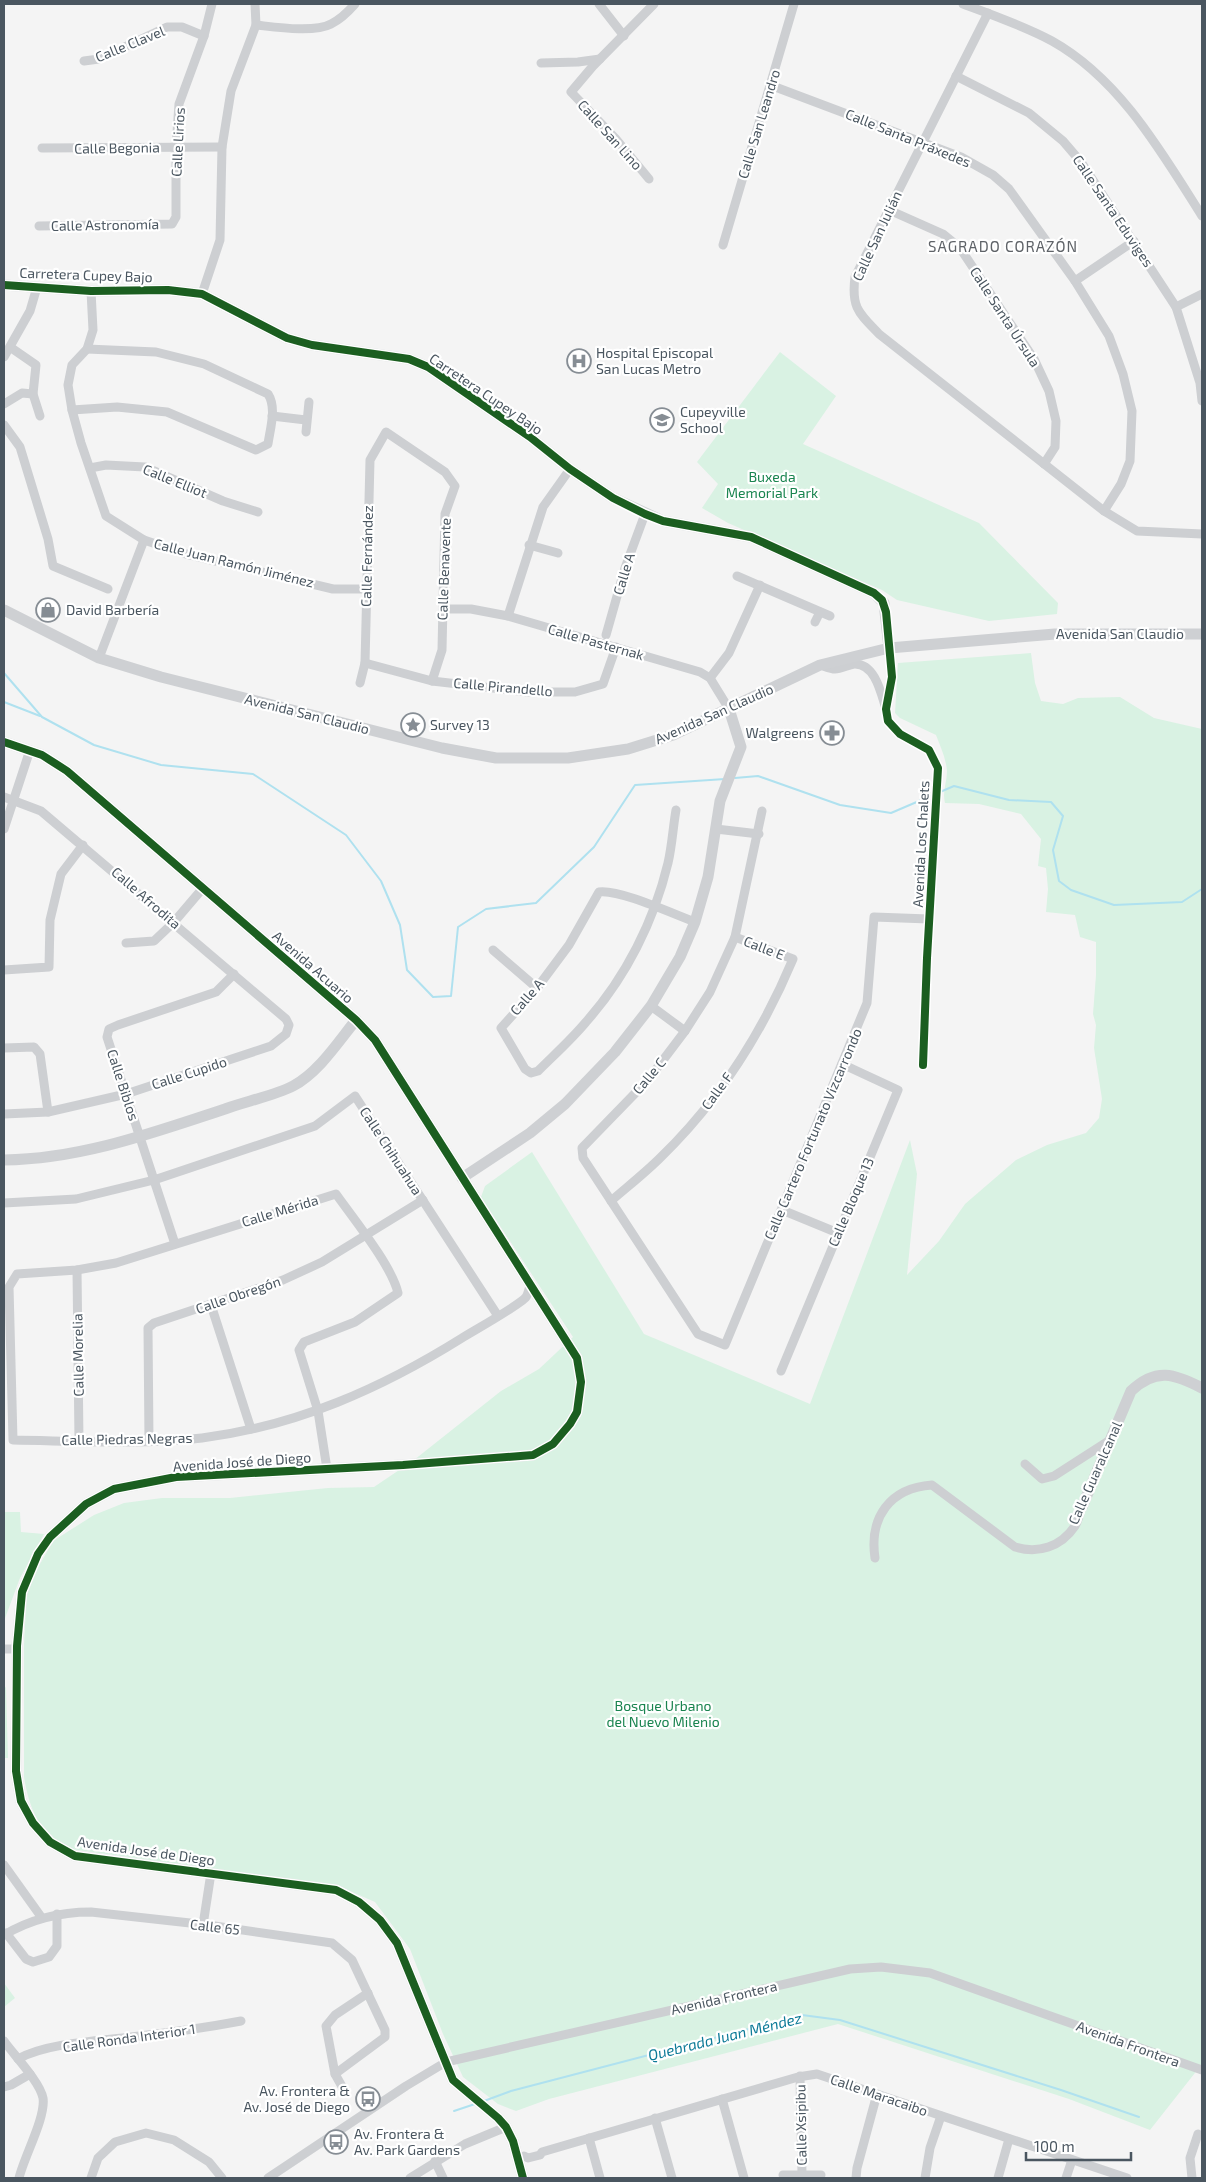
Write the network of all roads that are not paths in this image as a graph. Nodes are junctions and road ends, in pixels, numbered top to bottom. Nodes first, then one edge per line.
1 (212, 4) edge
2 (255, 4) edge
3 (355, 4) edge
4 (599, 4) edge
5 (654, 4) edge
6 (794, 4) edge
7 (963, 4) edge
8 (988, 13) junction
9 (256, 25) junction
10 (204, 36) junction
11 (624, 36) junction
12 (601, 59) junction
13 (84, 61) dead end
14 (541, 63) dead end
15 (956, 76) junction
16 (770, 85) junction
17 (923, 142) junction
18 (176, 147) junction
19 (222, 147) junction
20 (42, 148) dead end
21 (649, 179) dead end
22 (889, 210) junction
23 (1202, 216) edge
24 (172, 224) joint
25 (38, 226) dead end
26 (1134, 241) junction
27 (723, 244) dead end
28 (1075, 280) junction
29 (4, 285) edge
30 (37, 288) junction
31 (90, 291) junction
32 (202, 294) junction
33 (1202, 294) edge
34 (1176, 307) junction
35 (10, 348) junction
36 (87, 348) junction
37 (4, 357) edge
38 (33, 394) junction
39 (1202, 401) edge
40 (308, 402) dead end
41 (4, 404) edge
42 (72, 410) junction
43 (40, 416) dead end
44 (272, 416) junction
45 (306, 420) junction
46 (4, 425) edge
47 (306, 432) dead end
48 (386, 432) joint
49 (1044, 464) junction
50 (90, 468) junction
51 (570, 469) junction
52 (1104, 511) junction
53 (258, 512) dead end
54 (645, 514) junction
55 (1202, 534) edge
56 (144, 540) junction
57 (529, 545) junction
58 (558, 553) dead end
59 (737, 576) dead end
60 (760, 585) junction
61 (108, 589) dead end
62 (366, 589) junction
63 (443, 609) junction
64 (4, 610) edge
65 (820, 612) junction
66 (508, 616) junction
67 (830, 616) dead end
68 (814, 622) dead end
69 (1202, 634) edge
70 (606, 635) dead end
71 (616, 647) junction
72 (889, 648) junction
73 (99, 658) junction
74 (365, 663) junction
75 (820, 665) junction
76 (710, 678) junction
77 (432, 681) junction
78 (360, 683) dead end
79 (728, 710) junction
80 (886, 710) junction
81 (4, 742) edge
82 (30, 750) junction
83 (8, 798) edge
84 (676, 810) dead end
85 (762, 810) dead end
86 (4, 829) edge
87 (716, 829) junction
88 (759, 834) junction
89 (83, 845) junction
90 (203, 888) junction
91 (654, 907) junction
92 (929, 919) junction
93 (174, 922) junction
94 (695, 922) junction
95 (736, 937) junction
96 (126, 943) dead end
97 (493, 950) dead end
98 (793, 959) joint
99 (4, 970) edge
100 (234, 974) junction
101 (537, 988) junction
102 (651, 1006) junction
103 (279, 1014) joint
104 (356, 1020) junction
105 (685, 1031) junction
106 (4, 1048) edge
107 (842, 1064) junction
108 (923, 1065) dead end
109 (126, 1094) junction
110 (48, 1112) junction
111 (4, 1114) edge
112 (140, 1137) junction
113 (4, 1160) edge
114 (462, 1178) junction
115 (154, 1180) junction
116 (423, 1200) junction
117 (611, 1201) junction
118 (4, 1203) edge
119 (782, 1210) junction
120 (838, 1233) junction
121 (366, 1236) junction
122 (175, 1244) junction
123 (77, 1270) junction
124 (530, 1286) junction
125 (211, 1305) junction
126 (684, 1314) joint
127 (498, 1316) junction
128 (781, 1370) dead end
129 (1202, 1388) edge
130 (318, 1411) junction
131 (251, 1429) junction
132 (1110, 1440) junction
133 (79, 1441) junction
134 (148, 1441) junction
135 (1025, 1464) dead end
136 (328, 1469) junction
137 (1082, 1507) joint
138 (875, 1558) dead end
139 (4, 1649) edge
140 (17, 1649) junction
141 (4, 1865) edge
142 (212, 1873) junction
143 (58, 1914) junction
144 (42, 1918) junction
145 (203, 1924) junction
146 (5, 1934) edge
147 (368, 1993) junction
148 (241, 2021) dead end
149 (4, 2041) edge
150 (18, 2059) junction
151 (446, 2062) junction
152 (1202, 2070) edge
153 (30, 2074) junction
154 (335, 2074) junction
155 (800, 2076) junction
156 (4, 2087) edge
157 (344, 2090) dead end
158 (877, 2094) junction
159 (722, 2099) junction
160 (942, 2116) junction
161 (655, 2118) junction
162 (506, 2127) junction
163 (1198, 2134) dead end
164 (589, 2138) junction
165 (1009, 2138) junction
166 (521, 2157) junction
167 (1072, 2160) junction
168 (434, 2162) junction
169 (802, 2174) junction
170 (783, 2175) dead end
171 (821, 2175) dead end
172 (19, 2178) edge
173 (91, 2178) edge
174 (222, 2178) edge
175 (268, 2178) edge
176 (410, 2178) edge
177 (443, 2178) edge
178 (524, 2178) edge
179 (600, 2178) edge
180 (672, 2178) edge
181 (744, 2178) edge
182 (856, 2178) edge
183 (925, 2178) edge
184 (998, 2178) edge
185 (1066, 2178) edge
186 (1127, 2178) edge
187 (1192, 2178) edge

1 - 10 street, Calle Lirios
2 - 9 street
3 - 9 street
4 - 11 street
5 - 11 street, Calle San Lino
6 - 16 street, Calle San Leandro
7 - 8 street
8 - 15 street, Calle San Julián
8 - 23 street
9 - 19 street
10 - 13 street, Calle Clavel
10 - 18 street, Calle Lirios
11 - 12 street, Calle San Lino
12 - 14 street
12 - 21 street, Calle San Lino
15 - 17 street, Calle San Julián
15 - 26 street, Calle Santa Eduviges
16 - 17 street, Calle Santa Práxedes
16 - 27 street, Calle San Leandro
17 - 22 street, Calle San Julián
17 - 28 street, Calle Santa Práxedes
18 - 19 street, Calle Begonia
18 - 20 street, Calle Begonia
18 - 24 street, Calle Lirios
19 - 32 street
22 - 49 street, Calle Santa Úrsula
22 - 49 street, Calle San Julián
24 - 25 street, Calle Astronomía
26 - 28 street
26 - 34 street, Calle Santa Eduviges
28 - 52 street, Calle Santa Práxedes
29 - 30 street, Carretera Cupey Bajo
30 - 31 street, Carretera Cupey Bajo
30 - 35 street
31 - 32 street, Carretera Cupey Bajo
31 - 36 street, Calle Juan Ramón Jiménez
32 - 51 street, Carretera Cupey Bajo
33 - 34 street
34 - 39 street, Calle Santa Eduviges
35 - 37 street
35 - 38 street
36 - 42 street, Calle Juan Ramón Jiménez
36 - 44 street
38 - 41 street
38 - 43 street
40 - 45 street
42 - 44 street
42 - 50 street, Calle Juan Ramón Jiménez
44 - 45 street
45 - 47 street
46 - 61 street
48 - 62 street, Calle Fernández
48 - 63 street, Calle Benavente
49 - 52 street, Calle San Julián
50 - 53 street, Calle Elliot
50 - 56 street, Calle Juan Ramón Jiménez
51 - 54 street, Carretera Cupey Bajo
51 - 57 street
52 - 55 street, Calle San Julián
54 - 70 street, Calle A
54 - 72 street, Carretera Cupey Bajo
56 - 62 street, Calle Juan Ramón Jiménez
56 - 73 street
57 - 58 street
57 - 66 street
59 - 60 street
60 - 65 street
60 - 76 street
62 - 74 street, Calle Fernández
63 - 66 street, Calle Pasternak
63 - 77 street, Calle Benavente
64 - 73 street, Avenida San Claudio
65 - 67 street
65 - 68 street
66 - 71 street, Calle Pasternak
69 - 72 street, Avenida San Claudio
71 - 76 street, Calle Pasternak
71 - 77 street, Calle Pirandello
72 - 75 street, Avenida San Claudio
72 - 80 street
73 - 79 street, Avenida San Claudio
74 - 77 street, Calle Pirandello
74 - 78 street, Calle Fernández
75 - 79 street, Avenida San Claudio
75 - 80 street, Avenida Los Chalets
76 - 79 street
79 - 87 street
80 - 92 street, Avenida Los Chalets
81 - 82 street, Avenida Acuario
82 - 83 street
82 - 90 street, Avenida Acuario
83 - 86 street
83 - 89 street, Calle Afrodita
84 - 91 street, Calle A
85 - 88 street, Calle C
87 - 88 street
87 - 94 street
88 - 95 street, Calle C
89 - 93 street, Calle Afrodita
89 - 99 street
90 - 93 street
90 - 104 street, Avenida Acuario
91 - 94 street, Calle A
91 - 101 street, Calle A
91 - 101 street, Calle A
92 - 107 street, Calle Cartero Fortunato Vizcarrondo
92 - 108 street, Avenida Los Chalets
93 - 96 street
93 - 100 street, Calle Afrodita
94 - 102 street
95 - 98 street, Calle E
95 - 105 street, Calle C
97 - 101 street
98 - 117 street, Calle F
100 - 103 street, Calle Afrodita
100 - 109 street, Calle Biblos
102 - 105 street
102 - 114 street
103 - 109 street, Calle Cupido
104 - 112 street
104 - 114 street, Avenida Acuario
105 - 117 street, Calle C
106 - 110 street
107 - 119 street, Calle Cartero Fortunato Vizcarrondo
107 - 120 street, Calle Bloque 13
109 - 110 street, Calle Cupido
109 - 112 street, Calle Biblos
110 - 111 street, Calle Cupido
112 - 113 street
112 - 115 street, Calle Biblos
114 - 124 street, Avenida Acuario
115 - 116 street, Calle Chihuahua
115 - 118 street
115 - 122 street, Calle Biblos
116 - 121 street, Calle Obregón
116 - 127 street, Calle Chihuahua
117 - 126 street, Calle C
119 - 120 street
119 - 126 street, Calle Cartero Fortunato Vizcarrondo
120 - 128 street, Calle Bloque 13
121 - 122 street, Calle Mérida
121 - 125 street, Calle Obregón
121 - 130 street
122 - 123 street
123 - 133 street, Calle Morelia
123 - 133 street, Calle Piedras Negras
124 - 127 street, Calle Piedras Negras
124 - 136 street, Avenida José de Diego
125 - 131 street
125 - 134 street, Calle Obregón
127 - 130 street, Calle Piedras Negras
129 - 132 street, Calle Guaralcanal
130 - 131 street, Calle Piedras Negras
130 - 136 street
131 - 134 street, Calle Piedras Negras
132 - 135 street
132 - 137 street, Calle Guaralcanal
133 - 134 street, Calle Piedras Negras
136 - 140 street, Avenida José de Diego
137 - 138 street, Calle Guaralcanal
139 - 140 street
140 - 142 street, Avenida José de Diego
141 - 144 street
142 - 145 street
142 - 151 street, Avenida José de Diego
143 - 144 street, Calle 65
143 - 145 street, Calle 65
143 - 146 street
144 - 146 street, Calle 65
145 - 147 street, Calle 65
147 - 154 street
147 - 154 street, Calle 65
148 - 150 street, Calle Ronda Interior 1
149 - 150 street
150 - 153 street
151 - 152 street, Avenida Frontera
151 - 162 street, Avenida José de Diego
151 - 175 street, Avenida Frontera
153 - 156 street
153 - 172 street
154 - 157 street
155 - 158 street, Calle Maracaibo
155 - 159 street, Calle Maracaibo
155 - 169 street, Calle Xsipibu
158 - 160 street, Calle Maracaibo
158 - 182 street
159 - 161 street, Calle Maracaibo
159 - 181 street
160 - 165 street, Calle Maracaibo
160 - 183 street
161 - 164 street, Calle Maracaibo
161 - 180 street
162 - 166 street
162 - 168 street
163 - 187 street
164 - 166 street, Calle Maracaibo
164 - 179 street
165 - 167 street, Calle Maracaibo
165 - 184 street
166 - 178 street
167 - 185 street
167 - 186 street, Calle Maracaibo
168 - 176 street
168 - 177 street
169 - 170 street, Calle Xsipibu
169 - 171 street, Calle Xsipibu
173 - 174 street

